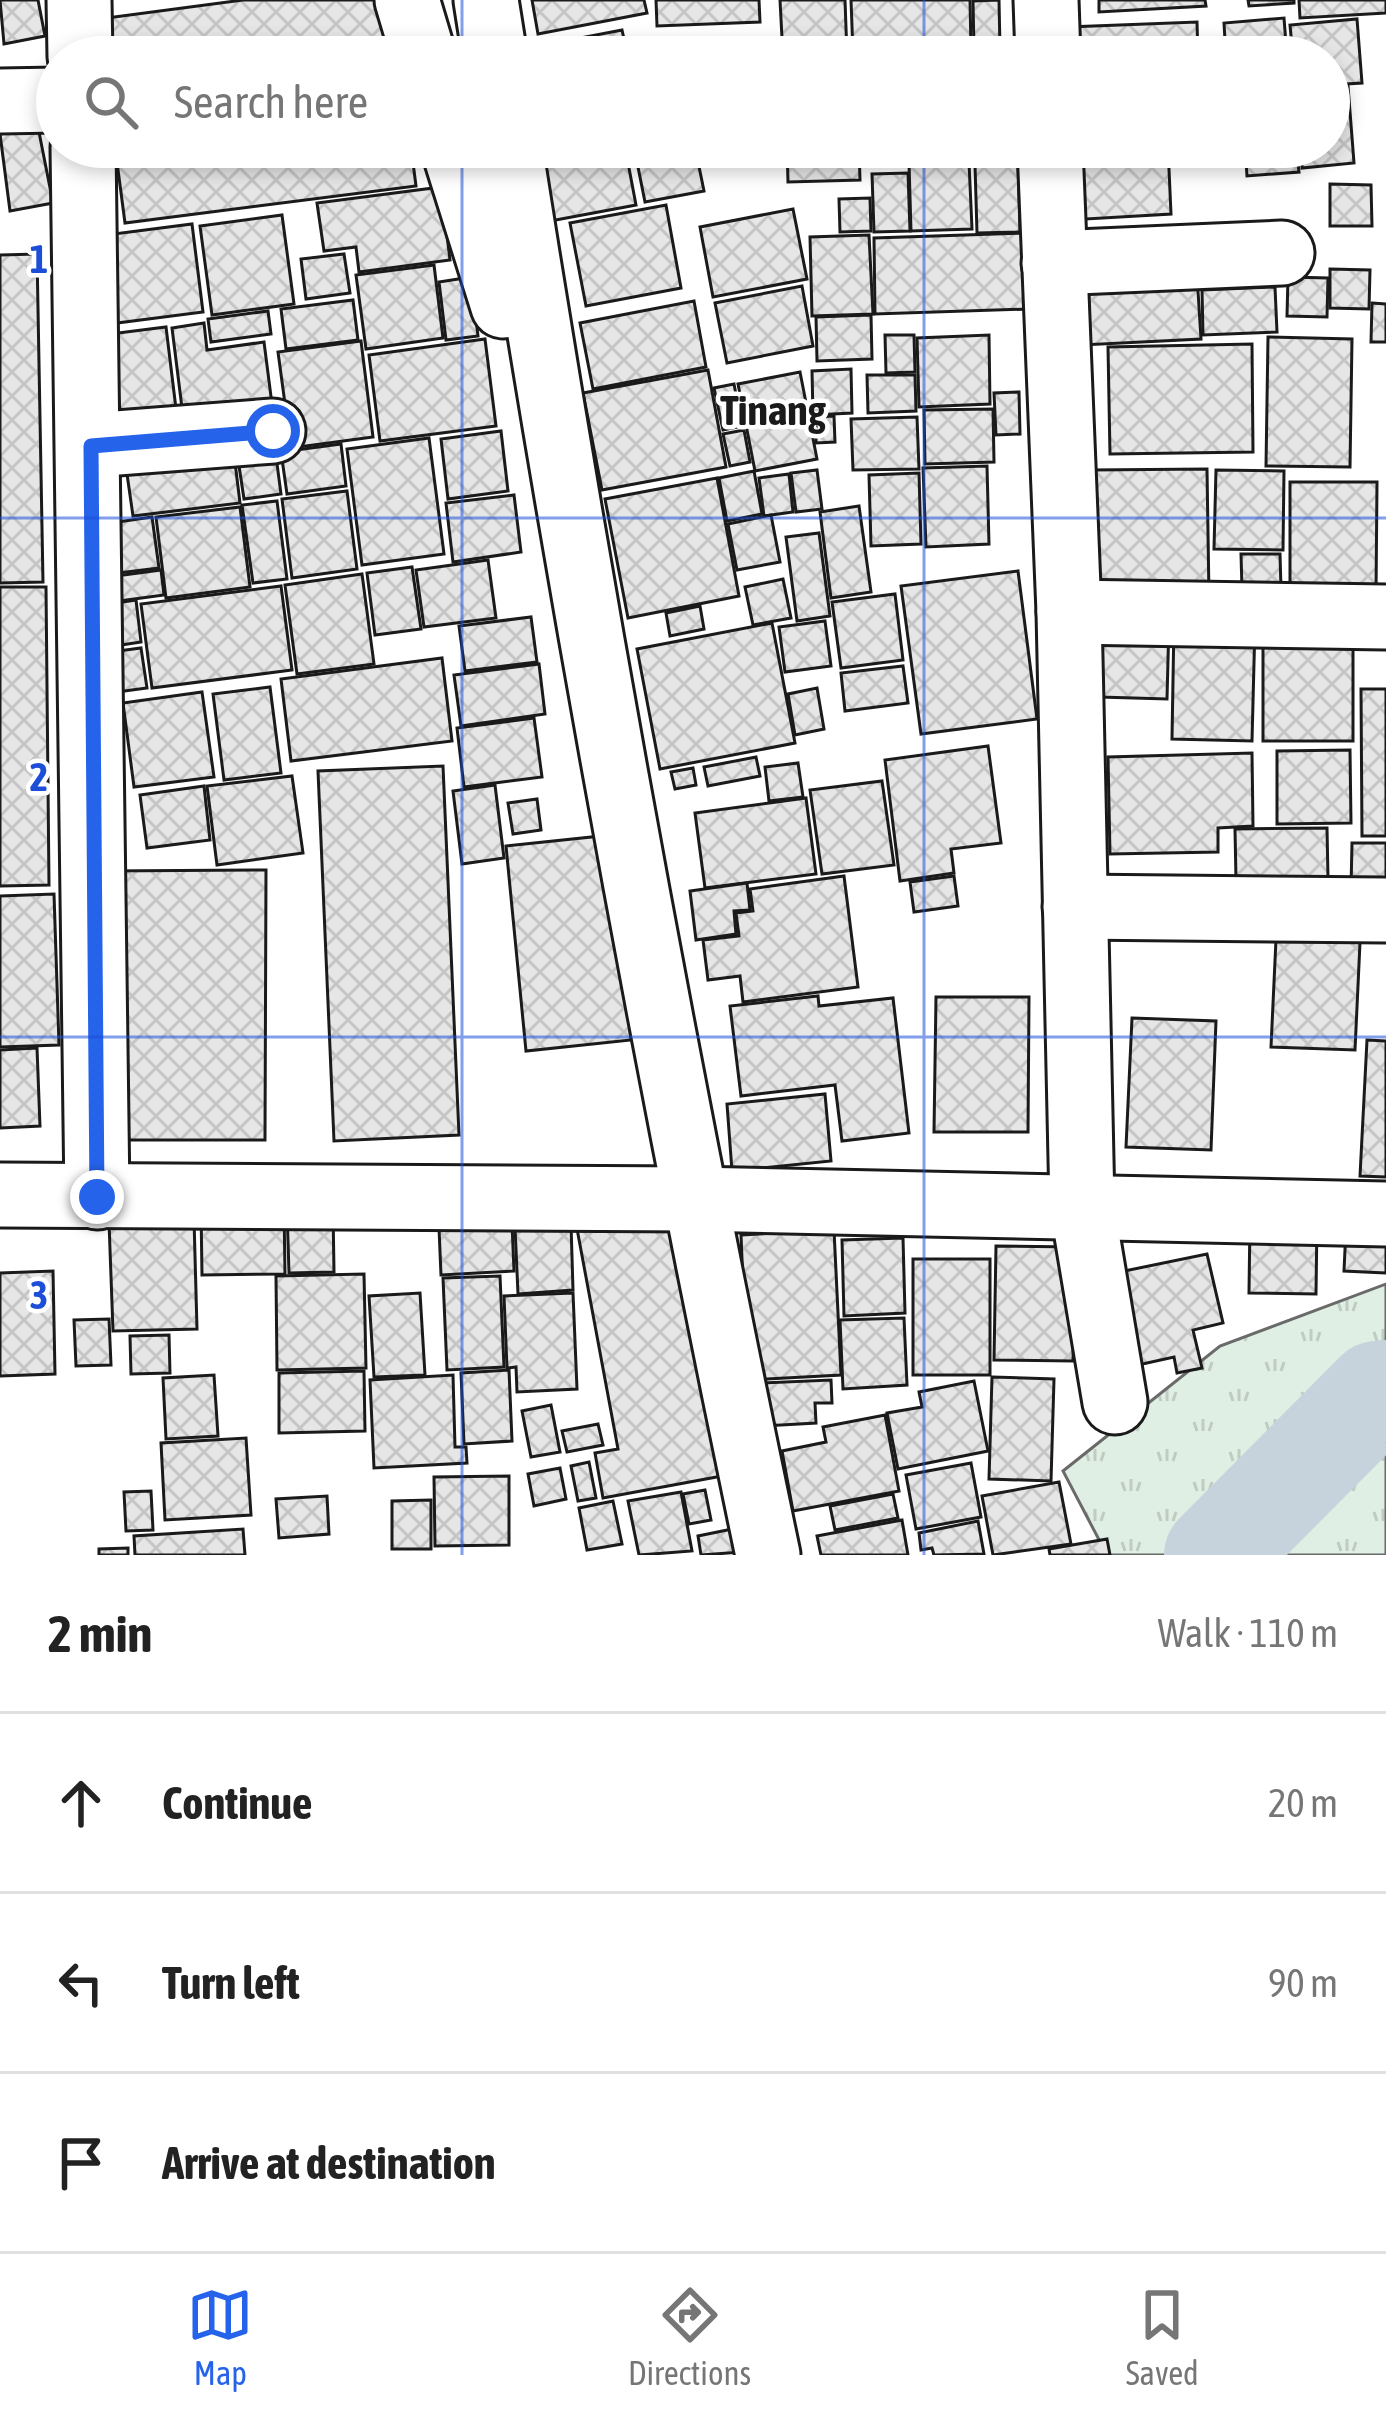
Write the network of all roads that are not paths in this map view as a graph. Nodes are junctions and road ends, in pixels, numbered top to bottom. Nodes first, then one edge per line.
1 (79, 0) edge
2 (406, 0) edge
3 (487, 0) edge
4 (1046, 0) edge
5 (80, 36) edge
6 (417, 36) edge
7 (493, 36) edge
8 (1047, 36) edge
9 (36, 100) edge
10 (0, 101) edge
11 (83, 168) edge
12 (460, 168) edge
13 (513, 168) edge
14 (1052, 168) edge
15 (1282, 253) dead end
16 (1054, 263) junction
17 (273, 431) dead end
18 (91, 446) junction
19 (567, 510) junction
20 (1069, 612) junction
21 (1386, 617) edge
22 (1075, 907) junction
23 (1386, 910) edge
24 (0, 1196) edge
25 (97, 1197) junction
26 (694, 1199) junction
27 (1082, 1205) junction
28 (1386, 1214) edge
29 (1115, 1402) dead end
30 (769, 1555) edge

1 - 5 street
2 - 6 street
3 - 7 street
4 - 8 street
9 - 10 street
11 - 18 street
12 - 19 street
13 - 19 street
14 - 16 street
15 - 16 street
16 - 20 street
17 - 18 street
18 - 25 street
19 - 26 street
20 - 21 street
20 - 22 street
22 - 23 street
22 - 27 street
24 - 25 street
25 - 26 street
26 - 27 street
26 - 30 street
27 - 28 street
27 - 29 street

